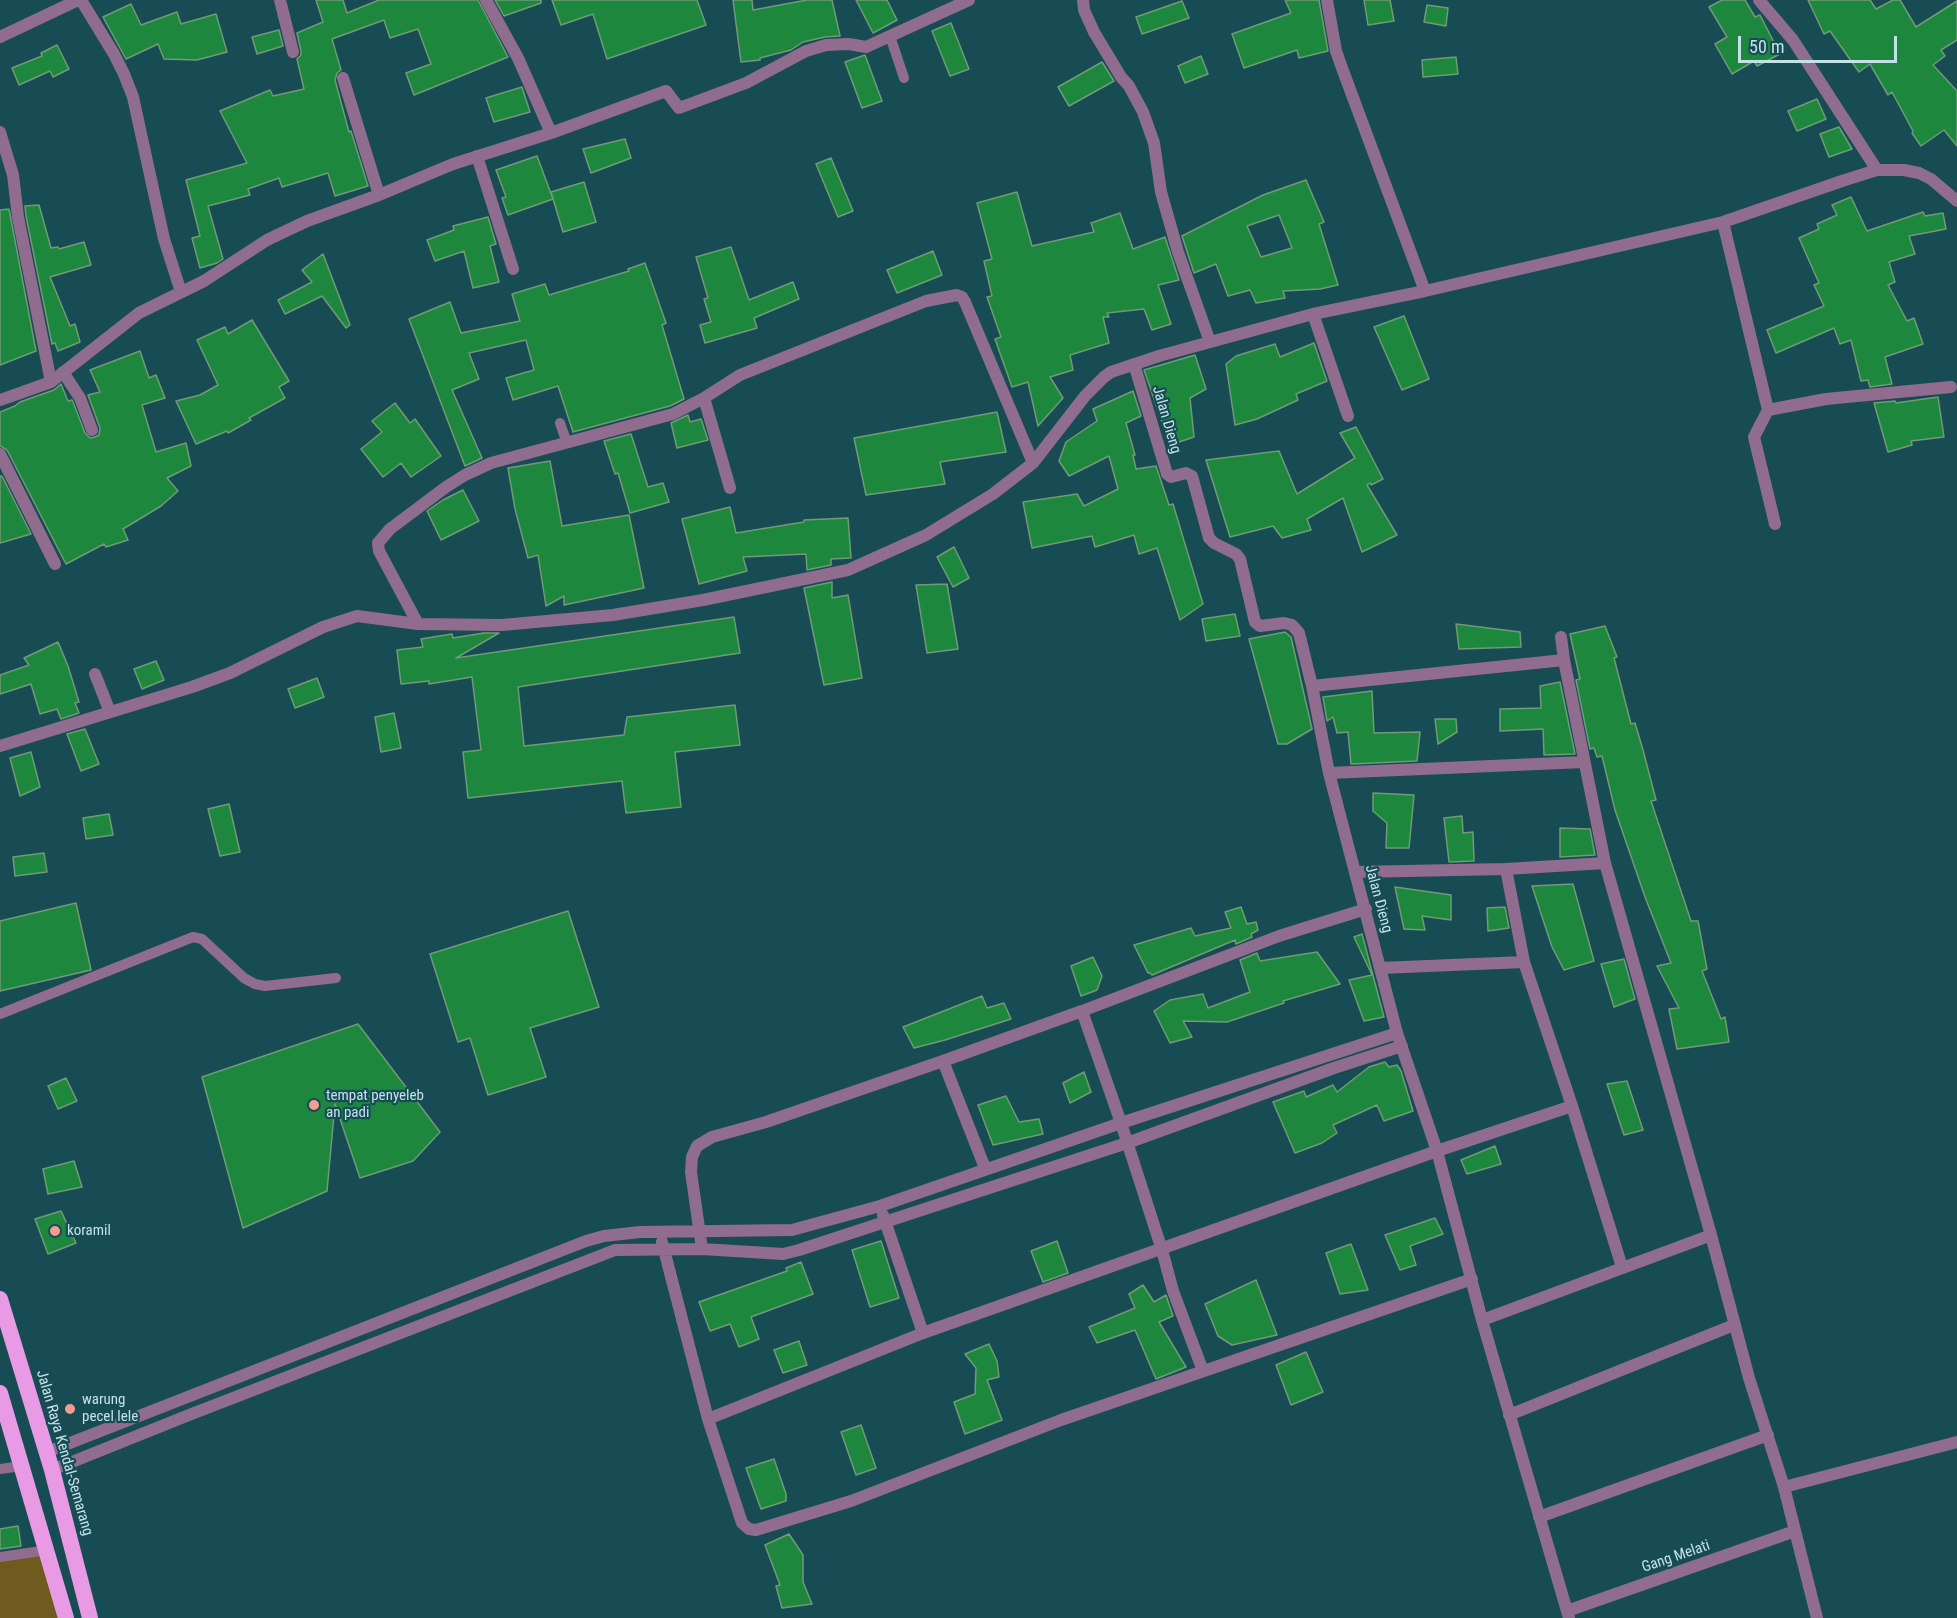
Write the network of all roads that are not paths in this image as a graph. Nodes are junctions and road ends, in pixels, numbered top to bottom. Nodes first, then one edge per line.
1 (80, 0) edge
2 (280, 0) edge
3 (486, 0) edge
4 (969, 0) edge
5 (1083, 0) edge
6 (1327, 0) edge
7 (1759, 0) edge
8 (59, 4) edge
9 (890, 36) junction
10 (0, 37) edge
11 (293, 52) dead end
12 (344, 78) dead end
13 (904, 78) dead end
14 (0, 132) edge
15 (551, 133) junction
16 (477, 156) junction
17 (1877, 170) junction
18 (379, 195) junction
19 (1957, 201) edge
20 (1723, 222) junction
21 (513, 269) dead end
22 (1425, 291) junction
23 (181, 292) junction
24 (1313, 314) junction
25 (1210, 342) junction
26 (1134, 364) junction
27 (63, 372) junction
28 (51, 382) junction
29 (1952, 387) dead end
30 (704, 398) junction
31 (0, 400) edge
32 (1768, 410) junction
33 (1348, 416) dead end
34 (560, 423) dead end
35 (92, 430) dead end
36 (567, 443) junction
37 (0, 454) edge
38 (1033, 463) junction
39 (730, 488) dead end
40 (1775, 524) dead end
41 (55, 564) dead end
42 (418, 624) junction
43 (1561, 637) dead end
44 (1564, 660) junction
45 (95, 674) dead end
46 (1312, 686) junction
47 (110, 712) junction
48 (0, 746) edge
49 (1584, 762) junction
50 (1329, 773) junction
51 (1605, 863) junction
52 (1506, 870) junction
53 (1355, 872) junction
54 (1366, 909) junction
55 (1524, 962) junction
56 (1380, 968) junction
57 (336, 978) dead end
58 (1082, 1011) junction
59 (0, 1014) edge
60 (1397, 1033) junction
61 (1402, 1046) junction
62 (942, 1061) junction
63 (1572, 1106) junction
64 (1121, 1123) junction
65 (1127, 1143) junction
66 (1437, 1151) junction
67 (985, 1168) junction
68 (880, 1206) junction
69 (885, 1222) junction
70 (699, 1230) junction
71 (792, 1230) junction
72 (659, 1233) junction
73 (1711, 1235) junction
74 (663, 1249) junction
75 (702, 1249) junction
76 (799, 1250) junction
77 (1162, 1250) junction
78 (1622, 1268) junction
79 (1472, 1280) junction
80 (0, 1299) edge
81 (392, 1317) junction
82 (1482, 1320) junction
83 (1734, 1325) junction
84 (398, 1333) junction
85 (923, 1333) junction
86 (1203, 1371) junction
87 (0, 1393) edge
88 (1509, 1415) junction
89 (708, 1419) junction
90 (1768, 1435) junction
91 (1957, 1442) edge
92 (47, 1452) junction
93 (22, 1466) junction
94 (0, 1469) edge
95 (52, 1470) junction
96 (1784, 1486) junction
97 (1539, 1517) junction
98 (1795, 1531) junction
99 (48, 1550) junction
100 (0, 1557) edge
101 (1568, 1615) edge
102 (66, 1618) edge
103 (90, 1618) edge
104 (1817, 1618) edge

1 - 8 street
1 - 23 street
2 - 11 street
3 - 15 street
4 - 9 street
5 - 25 street
6 - 22 street
7 - 17 street
8 - 10 street
9 - 13 lane
9 - 15 street
12 - 18 street
14 - 28 street
15 - 16 street
16 - 18 street
16 - 21 street
17 - 19 street
17 - 20 street
18 - 23 street
20 - 22 street
20 - 32 street
22 - 24 street
23 - 27 street
24 - 25 street
24 - 33 street
25 - 26 street
26 - 38 street
26 - 46 street, Jalan Dieng
27 - 28 street
27 - 35 street
28 - 31 street
29 - 32 street
30 - 36 street
30 - 38 street
30 - 39 street
32 - 40 street
34 - 36 lane
36 - 42 street
37 - 41 street
38 - 42 street
42 - 47 street
43 - 44 street
44 - 46 street
44 - 49 street
45 - 47 street
46 - 50 street, Jalan Dieng
47 - 48 street
49 - 50 street
49 - 51 street
50 - 53 street, Jalan Dieng
51 - 52 street
51 - 73 street
52 - 53 street
52 - 55 street
53 - 54 street, Jalan Dieng
54 - 56 street, Jalan Dieng
54 - 58 street
55 - 56 street
55 - 63 street
56 - 60 street, Jalan Dieng
57 - 59 lane
58 - 62 street
58 - 64 street
60 - 61 street, Jalan Dieng
60 - 64 street
61 - 65 street
61 - 66 street, Jalan Dieng
62 - 67 street
62 - 70 street
63 - 66 street
63 - 78 street
64 - 65 street
64 - 67 street
65 - 69 street
65 - 77 street
66 - 77 street
66 - 79 street, Jalan Dieng
67 - 68 street
68 - 69 street
68 - 71 street
69 - 76 street
69 - 85 street
70 - 71 street
70 - 72 street
70 - 75 street
71 - 76 street
72 - 74 street
72 - 81 street
73 - 78 street
73 - 83 street
74 - 75 street
74 - 84 street
74 - 89 street
75 - 76 street
77 - 85 street
77 - 86 street
78 - 82 street
79 - 82 street, Jalan Dieng
79 - 86 street
80 - 92 highway, Jalan Raya Kendal-Semarang
81 - 84 street
81 - 92 street
82 - 88 street, Jalan Dieng
83 - 88 street
83 - 90 street
84 - 95 street
85 - 89 street
86 - 89 street
87 - 93 highway
88 - 97 street, Jalan Dieng
90 - 96 street
90 - 97 street
91 - 96 street
92 - 95 highway, Jalan Raya Kendal-Semarang
93 - 94 lane
93 - 99 highway
95 - 103 highway, Jalan Raya Kendal-Semarang
96 - 98 street
97 - 101 street, Jalan Dieng
98 - 101 street, Gang Melati
98 - 104 street
99 - 100 lane
99 - 102 highway

